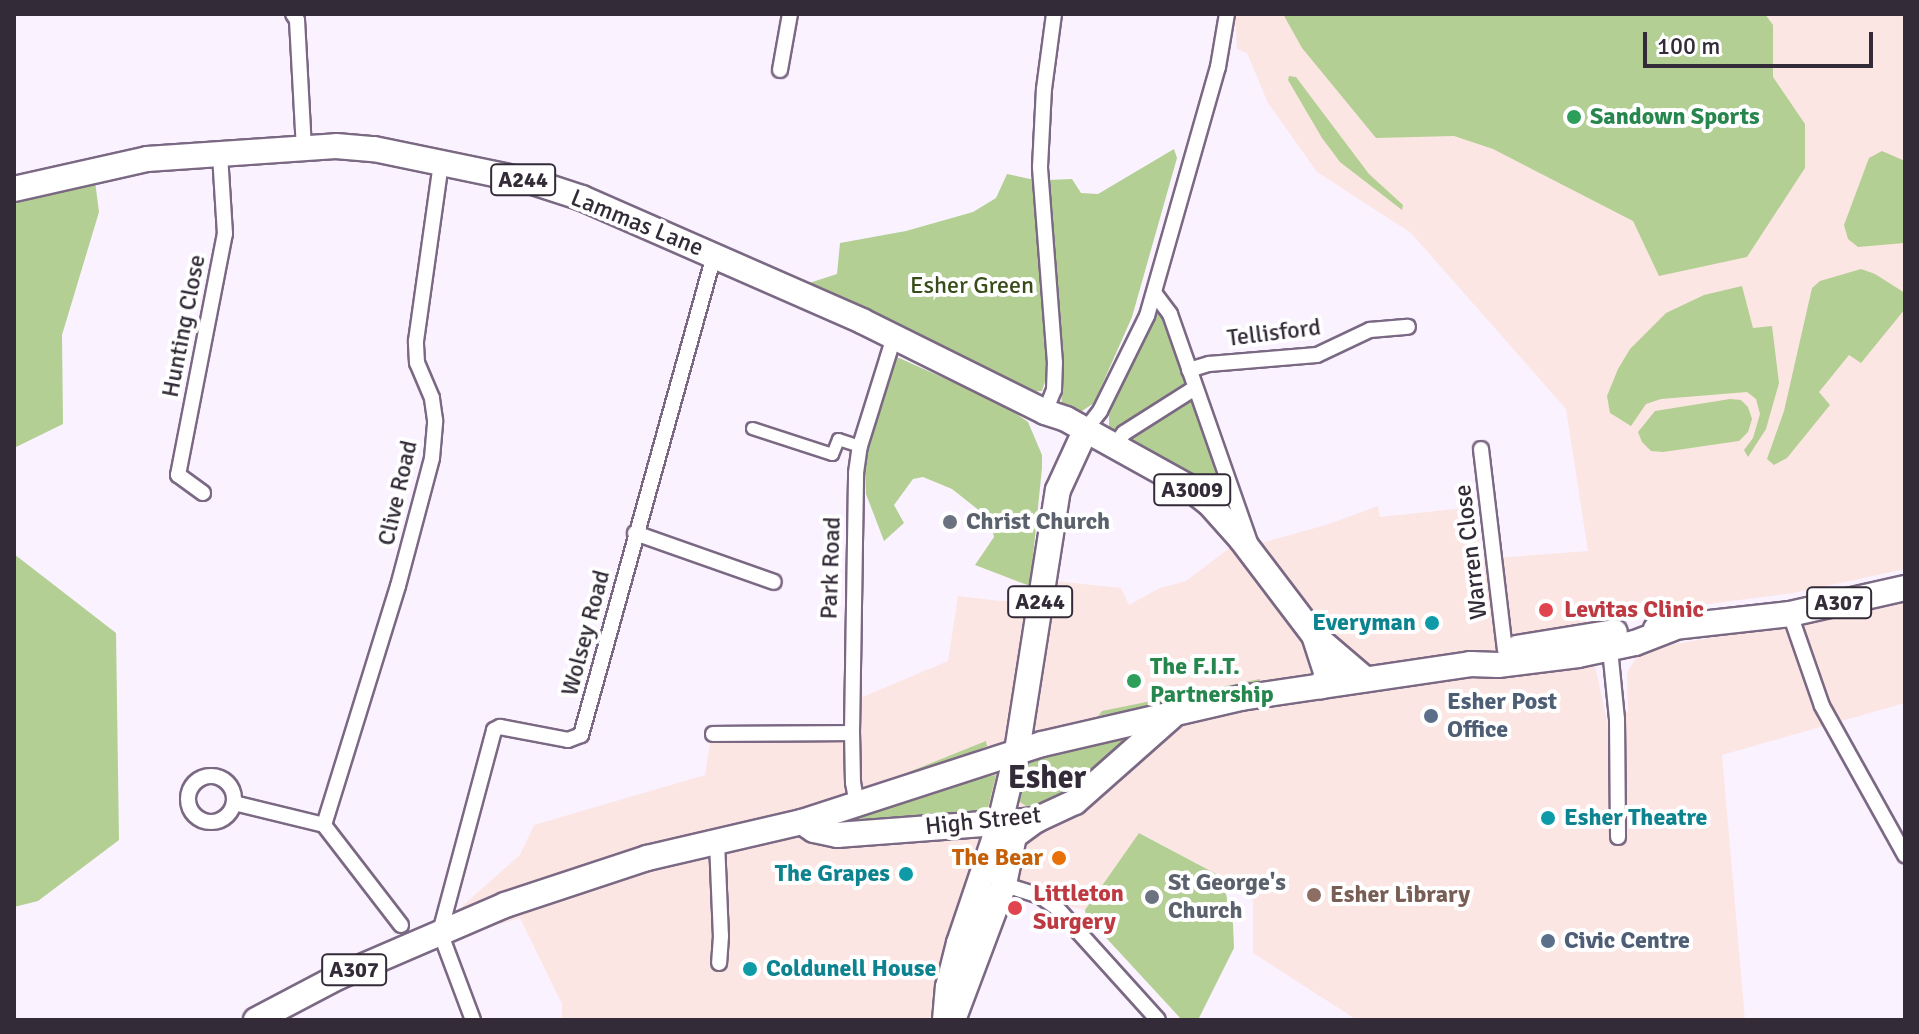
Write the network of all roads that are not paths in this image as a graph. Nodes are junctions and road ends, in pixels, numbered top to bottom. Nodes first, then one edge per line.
1 (293, 14) edge
2 (790, 14) edge
3 (1054, 14) edge
4 (1227, 14) edge
5 (780, 70) dead end
6 (304, 148) junction
7 (220, 154) junction
8 (441, 164) junction
9 (14, 189) edge
10 (714, 254) junction
11 (1155, 294) junction
12 (1408, 327) dead end
13 (894, 337) junction
14 (1189, 370) junction
15 (1195, 388) junction
16 (1045, 412) junction
17 (752, 428) dead end
18 (1086, 429) junction
19 (1115, 445) junction
20 (860, 446) junction
21 (1481, 449) dead end
22 (1065, 473) junction
23 (203, 493) dead end
24 (635, 533) junction
25 (1253, 554) junction
26 (774, 582) dead end
27 (1905, 588) edge
28 (1790, 614) junction
29 (1314, 635) junction
30 (1608, 641) junction
31 (1505, 650) junction
32 (1470, 664) junction
33 (1365, 679) junction
34 (1321, 686) junction
35 (1179, 711) junction
36 (852, 733) junction
37 (713, 734) dead end
38 (1017, 751) junction
39 (234, 803) dead end
40 (857, 805) junction
41 (1036, 820) junction
42 (802, 822) junction
43 (1000, 822) junction
44 (324, 825) junction
45 (1618, 837) dead end
46 (717, 842) junction
47 (1905, 855) edge
48 (993, 881) junction
49 (401, 925) dead end
50 (447, 928) junction
51 (719, 963) dead end
52 (256, 1020) edge
53 (473, 1020) edge
54 (945, 1020) edge
55 (953, 1020) edge
56 (1158, 1020) edge

1 - 6 street
2 - 5 street
3 - 16 street
4 - 11 street
6 - 7 main road, Lammas Lane / A244
6 - 8 main road, Lammas Lane / A244
7 - 9 main road, Lammas Lane / A244
7 - 23 street, Hunting Close
8 - 10 main road, Lammas Lane / A244
8 - 44 street, Clive Road
10 - 13 main road, Lammas Lane / A244
10 - 24 street, Wolsey Road
11 - 14 street
11 - 18 street
12 - 14 street, Tellisford
13 - 16 main road, Lammas Lane / A244
13 - 20 street, Park Road
14 - 15 street
15 - 19 street
15 - 25 street
16 - 18 main road, Lammas Lane / A244
16 - 22 main road, A244
17 - 20 street
18 - 19 main road, A3009
18 - 22 main road, A244
19 - 22 main road
19 - 25 main road, A3009
20 - 36 street, Park Road
21 - 31 street, Warren Close
22 - 38 main road, A244
24 - 26 street
24 - 50 street, Wolsey Road
25 - 29 main road, A3009
27 - 28 main road, A307
28 - 30 main road, A307
28 - 47 street
29 - 33 main road, A3009
29 - 34 main road, A3009
30 - 31 main road, High Street / A307
30 - 32 main road, High Street / A307
30 - 45 street
31 - 32 main road, High Street / A307
32 - 33 main road, High Street / A307
33 - 34 main road, High Street / A307
34 - 35 main road, High Street / A307
35 - 38 main road, High Street / A307
35 - 41 main road, High Street
36 - 37 street
36 - 40 street, Park Road
38 - 40 main road, High Street / A307
38 - 43 main road, A244
39 - 44 street
40 - 42 main road, High Street / A307
41 - 43 main road, High Street
41 - 48 main road, A244
42 - 43 main road, High Street
42 - 46 main road, High Street / A307
43 - 48 main road, A244
44 - 49 street
46 - 50 main road, High Street / A307
46 - 51 street
48 - 54 main road, A244
48 - 55 main road, A244
48 - 56 street
50 - 52 main road, A307
50 - 53 street

